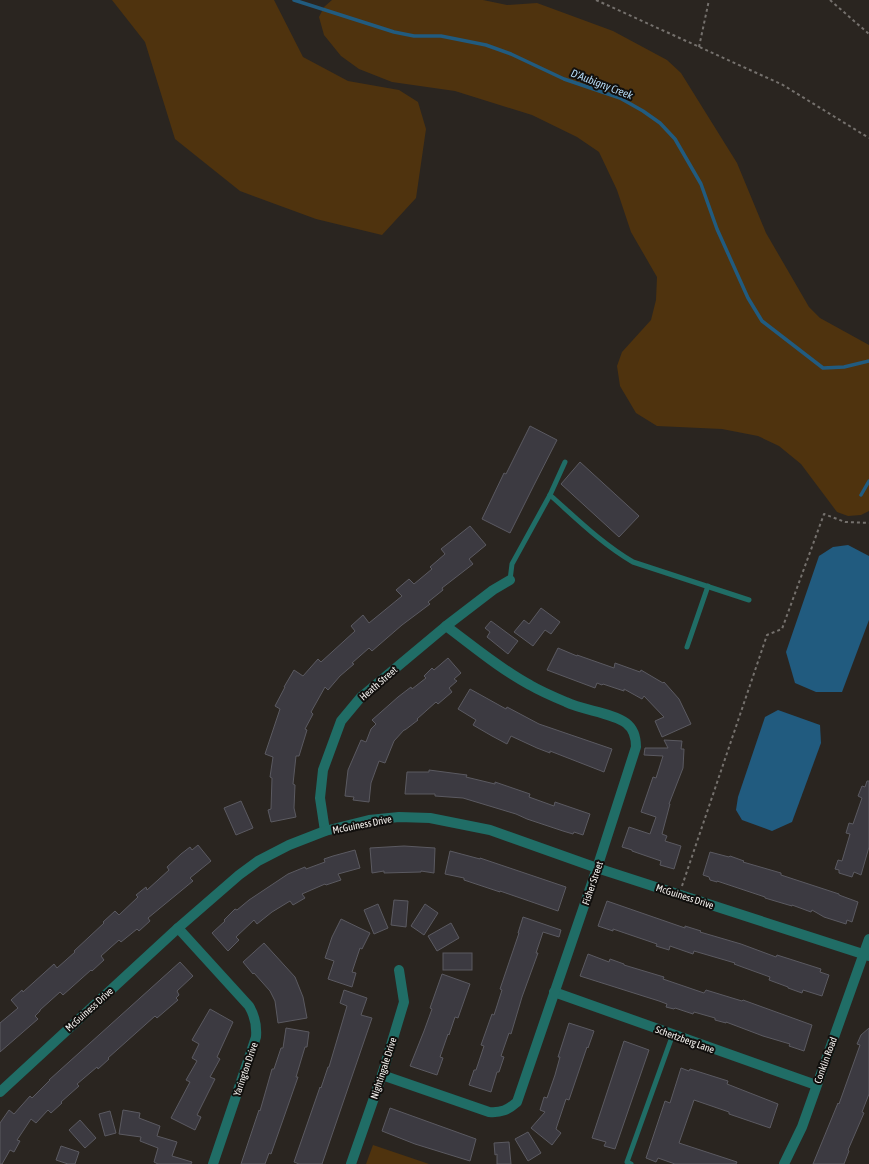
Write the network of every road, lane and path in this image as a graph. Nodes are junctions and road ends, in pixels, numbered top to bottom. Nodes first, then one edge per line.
1 (596, 0) edge
2 (709, 0) edge
3 (830, 0) edge
4 (869, 34) edge
5 (699, 47) junction
6 (869, 138) edge
7 (565, 462) dead end
8 (550, 495) junction
9 (869, 523) edge
10 (510, 580) joint
11 (708, 586) junction
12 (750, 600) dead end
13 (446, 626) junction
14 (687, 647) dead end
15 (325, 831) junction
16 (597, 868) junction
17 (679, 894) junction
18 (178, 928) junction
19 (869, 939) edge
20 (866, 955) edge
21 (399, 970) dead end
22 (554, 992) junction
23 (673, 1034) junction
24 (382, 1075) junction
25 (816, 1086) junction
26 (0, 1092) edge
27 (213, 1164) edge
28 (351, 1164) edge
29 (631, 1164) edge
30 (784, 1164) edge

1 - 5 path
2 - 5 path
3 - 4 path
5 - 6 path
7 - 8 lane
8 - 10 lane
8 - 11 lane
9 - 17 path
10 - 13 street, Heath Street
11 - 12 lane
11 - 14 lane
13 - 15 street, Heath Street
13 - 16 street, Fisher Street
15 - 16 street, McGuiness Drive
15 - 18 street, McGuiness Drive
16 - 17 street, McGuiness Drive
16 - 22 street, Fisher Street
17 - 20 street, McGuiness Drive
18 - 26 street, McGuiness Drive
18 - 27 street, Yarington Drive
19 - 20 street, Conklin Road
20 - 25 street, Conklin Road
21 - 24 street, Nightingale Drive
22 - 23 street, Schertzberg Lane
22 - 24 street, Fisher Street
23 - 25 street, Schertzberg Lane
23 - 29 lane
24 - 28 street, Nightingale Drive
25 - 30 street, Conklin Road

